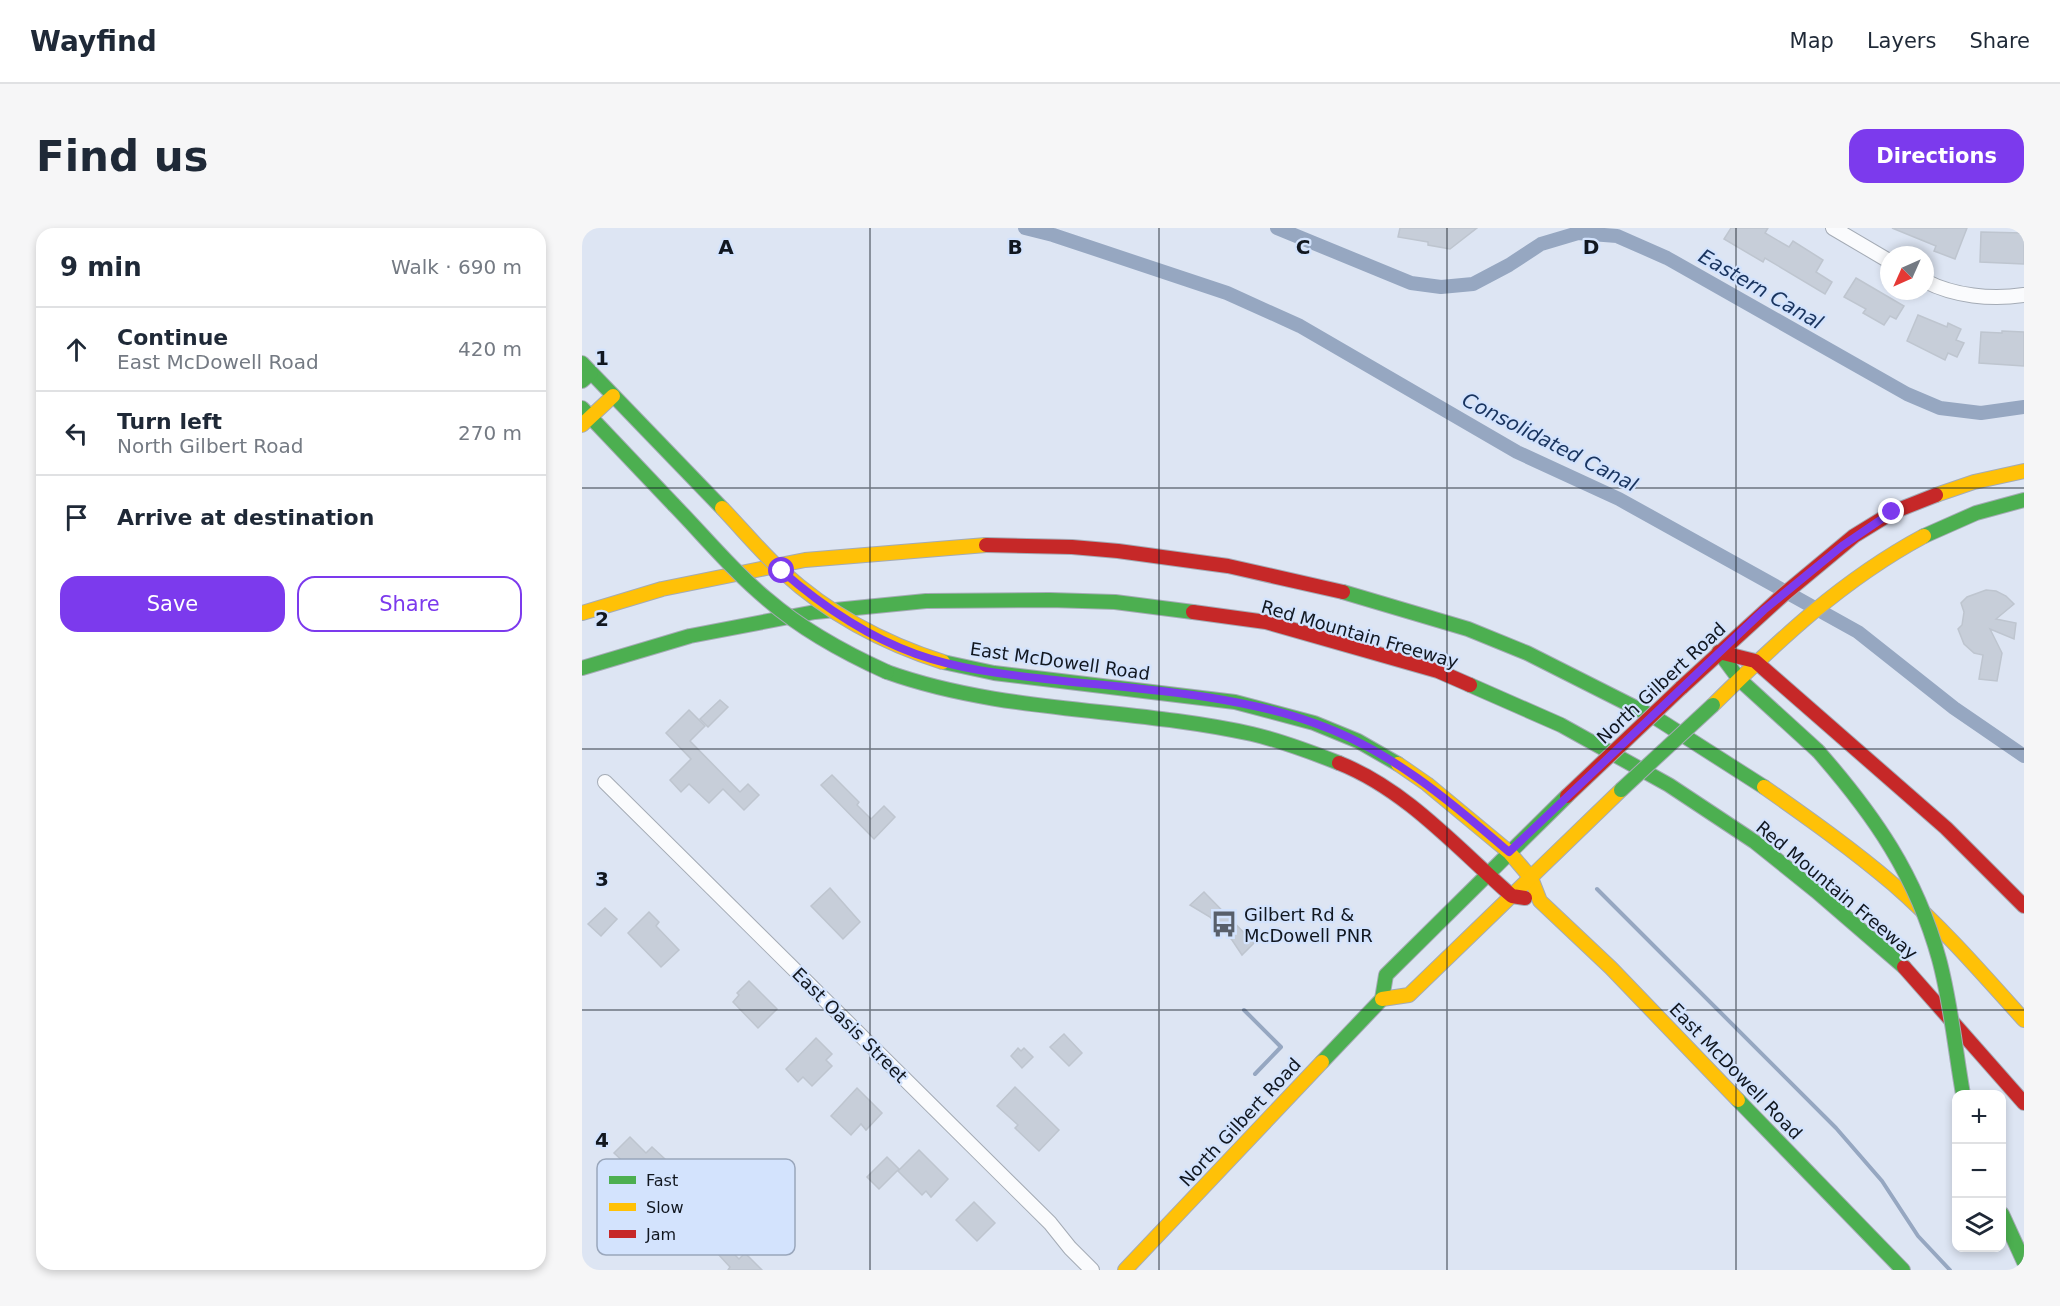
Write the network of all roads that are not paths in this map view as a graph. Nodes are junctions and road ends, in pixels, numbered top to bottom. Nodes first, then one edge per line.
1 (1833, 228) edge
2 (1880, 256) edge
3 (1934, 285) edge
4 (2024, 296) edge
5 (585, 372) edge
6 (613, 396) junction
7 (585, 417) edge
8 (2024, 471) edge
9 (2024, 500) edge
10 (582, 613) edge
11 (1719, 652) junction
12 (1755, 661) junction
13 (582, 668) edge
14 (1739, 679) junction
15 (605, 782) dead end
16 (1509, 852) junction
17 (1487, 875) junction
18 (1531, 878) junction
19 (1512, 896) junction
20 (1540, 901) junction
21 (2024, 906) edge
22 (1382, 999) junction
23 (2024, 1020) edge
24 (1962, 1090) edge
25 (2024, 1103) edge
26 (2006, 1225) edge
27 (2024, 1262) edge
28 (1092, 1270) edge
29 (1125, 1270) edge
30 (1903, 1270) edge

1 - 2 street
3 - 4 street
5 - 6 main road, East McDowell Road
6 - 7 main road
6 - 16 main road, East McDowell Road, bridge
7 - 17 main road, bridge
8 - 11 main road, North Gilbert Road
9 - 12 main road
10 - 23 main road, Red Mountain Freeway
11 - 12 main road
11 - 14 main road
11 - 16 main road, North Gilbert Road, bridge
12 - 14 main road
12 - 21 main road
13 - 25 main road, Red Mountain Freeway
14 - 18 main road, bridge
14 - 24 main road, bridge
15 - 28 street, East Oasis Street
16 - 17 main road, North Gilbert Road
16 - 18 main road, East McDowell Road
17 - 19 main road
17 - 22 main road, North Gilbert Road
18 - 19 main road
18 - 20 main road, East McDowell Road
19 - 20 main road
19 - 22 main road
20 - 30 main road, East McDowell Road
22 - 29 main road, North Gilbert Road
26 - 27 main road

